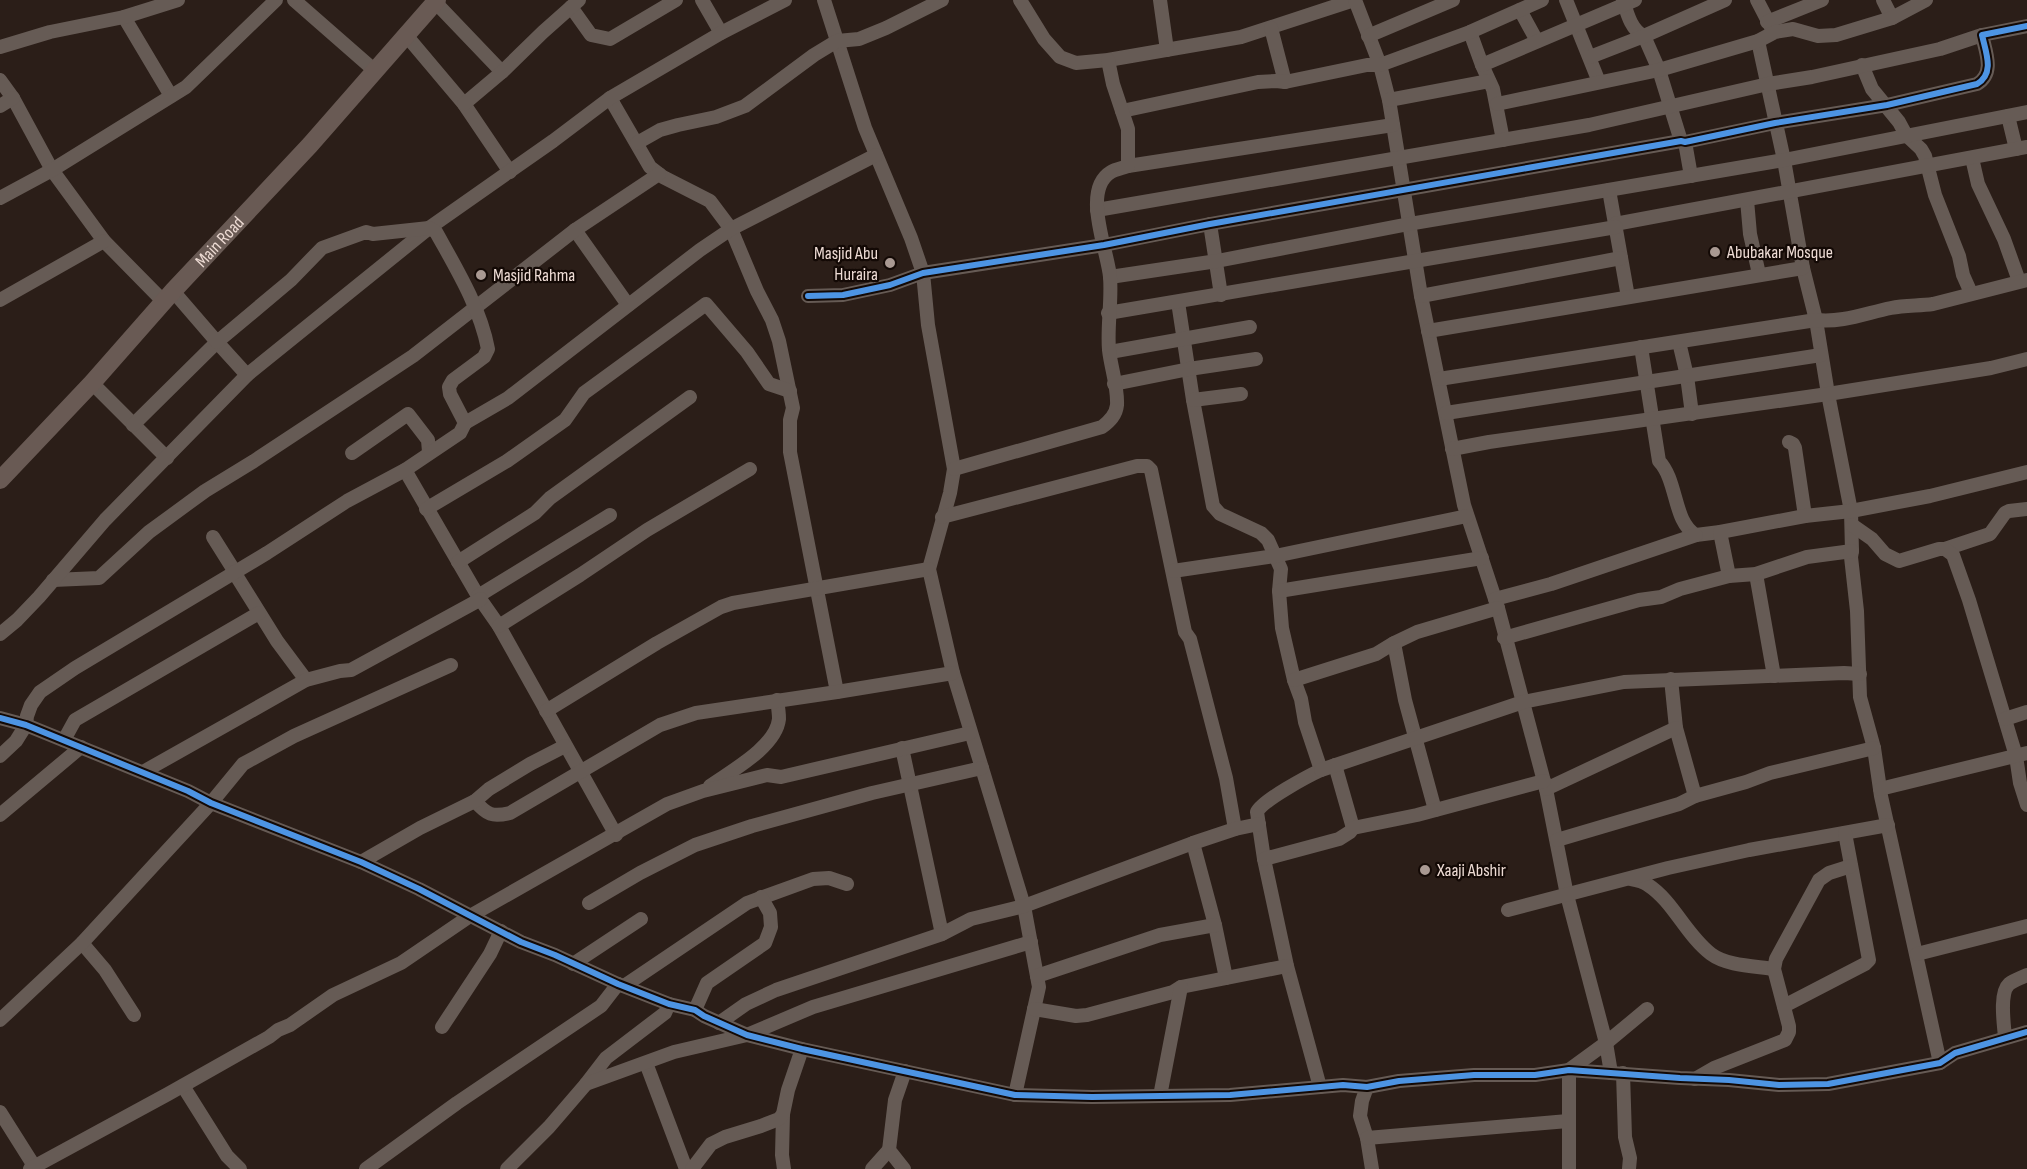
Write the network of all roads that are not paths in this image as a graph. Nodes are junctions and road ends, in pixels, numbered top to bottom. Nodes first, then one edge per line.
1 (178, 0) edge
2 (276, 0) edge
3 (294, 0) edge
4 (676, 0) edge
5 (702, 0) edge
6 (785, 0) edge
7 (824, 0) edge
8 (942, 0) edge
9 (1020, 0) edge
10 (1160, 0) edge
11 (1355, 0) edge
12 (1453, 0) edge
13 (1542, 0) edge
14 (1566, 0) edge
15 (1725, 0) edge
16 (1757, 0) edge
17 (1822, 0) edge
18 (1883, 0) edge
19 (1926, 0) edge
20 (436, 1) edge
21 (1627, 1) edge
22 (575, 3) edge
23 (1520, 10) junction
24 (124, 17) junction
25 (1892, 18) junction
26 (1576, 24) junction
27 (2027, 26) edge
28 (1771, 27) junction
29 (1270, 28) junction
30 (1470, 32) junction
31 (721, 33) junction
32 (405, 34) junction
33 (1982, 35) junction
34 (1368, 36) junction
35 (1644, 36) junction
36 (837, 41) junction
37 (1537, 41) junction
38 (1758, 41) junction
39 (0, 47) edge
40 (1167, 50) junction
41 (1590, 57) junction
42 (1108, 60) junction
43 (1380, 65) junction
44 (1482, 65) junction
45 (1862, 65) junction
46 (374, 70) junction
47 (1659, 70) junction
48 (502, 72) junction
49 (0, 80) edge
50 (1489, 81) junction
51 (1285, 82) junction
52 (1599, 82) junction
53 (1768, 84) junction
54 (171, 96) junction
55 (13, 98) junction
56 (610, 98) junction
57 (1389, 100) junction
58 (464, 104) junction
59 (1497, 104) junction
60 (1887, 105) junction
61 (0, 106) edge
62 (1671, 107) junction
63 (1122, 111) junction
64 (2027, 112) edge
65 (2008, 116) junction
66 (1775, 123) junction
67 (1393, 125) junction
68 (1906, 135) junction
69 (1503, 140) junction
70 (1683, 141) junction
71 (637, 143) junction
72 (2021, 148) edge
73 (876, 155) junction
74 (1398, 156) junction
75 (1972, 158) junction
76 (1784, 160) junction
77 (1128, 166) junction
78 (1928, 167) junction
79 (52, 170) junction
80 (510, 172) junction
81 (659, 174) junction
82 (1691, 176) junction
83 (1609, 190) junction
84 (1403, 191) junction
85 (1788, 193) junction
86 (0, 198) edge
87 (1747, 200) junction
88 (1097, 210) junction
89 (1210, 224) junction
90 (1409, 224) junction
91 (1615, 226) junction
92 (429, 228) junction
93 (731, 229) junction
94 (575, 230) junction
95 (104, 241) junction
96 (1104, 245) junction
97 (1621, 258) junction
98 (1415, 260) junction
99 (1217, 261) junction
100 (1803, 268) junction
101 (923, 273) junction
102 (1759, 274) junction
103 (1110, 277) junction
104 (2023, 280) edge
105 (1971, 293) junction
106 (1221, 295) junction
107 (808, 296) dead end
108 (1421, 296) junction
109 (169, 297) junction
110 (1628, 297) junction
111 (0, 300) edge
112 (1178, 303) junction
113 (628, 305) junction
114 (474, 308) junction
115 (1108, 313) junction
116 (1816, 320) junction
117 (1250, 327) dead end
118 (1428, 331) junction
119 (1184, 338) junction
120 (217, 342) junction
121 (1679, 342) junction
122 (1641, 347) junction
123 (1110, 352) junction
124 (1821, 355) junction
125 (1256, 359) dead end
126 (2027, 359) edge
127 (1189, 369) junction
128 (247, 375) junction
129 (1687, 376) junction
130 (1439, 379) junction
131 (1647, 382) junction
132 (92, 383) junction
133 (1114, 384) junction
134 (790, 391) junction
135 (1241, 394) dead end
136 (1828, 394) junction
137 (690, 397) dead end
138 (1193, 400) junction
139 (1446, 413) junction
140 (1692, 414) junction
141 (1653, 418) junction
142 (465, 423) junction
143 (134, 425) junction
144 (1790, 442) dead end
145 (1452, 449) junction
146 (429, 452) junction
147 (352, 453) dead end
148 (167, 458) junction
149 (750, 469) dead end
150 (954, 469) junction
151 (405, 470) junction
152 (2027, 472) edge
153 (0, 480) edge
154 (426, 509) junction
155 (2027, 509) edge
156 (610, 515) dead end
157 (1467, 516) junction
158 (1805, 516) junction
159 (942, 517) junction
160 (1852, 518) junction
161 (1720, 532) junction
162 (1696, 535) junction
163 (213, 537) dead end
164 (1945, 549) junction
165 (1852, 551) junction
166 (1275, 556) junction
167 (1482, 558) junction
168 (458, 562) junction
169 (929, 569) junction
170 (1173, 571) junction
171 (235, 572) junction
172 (1756, 574) junction
173 (1729, 576) junction
174 (53, 580) junction
175 (818, 588) junction
176 (1279, 591) junction
177 (480, 598) junction
178 (1496, 603) junction
179 (259, 613) junction
180 (499, 626) junction
181 (0, 634) edge
182 (1504, 638) junction
183 (1394, 643) junction
184 (451, 665) dead end
185 (954, 673) junction
186 (1860, 674) junction
187 (1774, 676) junction
188 (1671, 679) junction
189 (306, 680) junction
190 (1294, 680) junction
191 (837, 692) junction
192 (777, 700) junction
193 (1523, 702) junction
194 (546, 711) junction
195 (2027, 712) edge
196 (0, 718) edge
197 (2005, 719) junction
198 (26, 725) junction
199 (1676, 728) junction
200 (970, 733) junction
201 (1416, 737) junction
202 (64, 740) junction
203 (566, 746) junction
204 (81, 747) junction
205 (902, 748) junction
206 (1874, 748) junction
207 (2022, 754) edge
208 (0, 756) edge
209 (1328, 767) junction
210 (982, 768) junction
211 (143, 772) junction
212 (580, 773) junction
213 (910, 785) junction
214 (1545, 785) junction
215 (1880, 789) junction
216 (703, 791) junction
217 (1695, 796) junction
218 (475, 801) junction
219 (211, 803) junction
220 (2027, 805) edge
221 (1435, 810) junction
222 (0, 815) edge
223 (1259, 824) junction
224 (1888, 825) junction
225 (1353, 828) junction
226 (1235, 829) junction
227 (1845, 833) junction
228 (616, 835) junction
229 (1557, 840) junction
230 (1193, 843) junction
231 (1264, 859) junction
232 (361, 862) junction
233 (1851, 866) junction
234 (1631, 879) junction
235 (847, 884) dead end
236 (1567, 895) junction
237 (761, 897) junction
238 (589, 903) dead end
239 (1024, 906) junction
240 (1508, 910) dead end
241 (470, 916) junction
242 (641, 919) dead end
243 (1215, 925) junction
244 (2027, 926) edge
245 (501, 931) junction
246 (942, 934) junction
247 (1031, 942) junction
248 (82, 943) junction
249 (1917, 954) junction
250 (573, 964) junction
251 (1287, 966) junction
252 (1774, 969) junction
253 (1037, 975) junction
254 (2027, 975) edge
255 (1226, 978) junction
256 (621, 985) junction
257 (1181, 987) junction
258 (669, 1004) junction
259 (1784, 1006) junction
260 (1034, 1009) junction
261 (1647, 1009) dead end
262 (694, 1010) junction
263 (134, 1015) dead end
264 (0, 1020) edge
265 (719, 1023) junction
266 (442, 1027) dead end
267 (2027, 1032) edge
268 (747, 1035) junction
269 (2005, 1037) junction
270 (1606, 1043) junction
271 (802, 1049) junction
272 (646, 1063) junction
273 (1941, 1063) junction
274 (1569, 1070) junction
275 (905, 1071) junction
276 (1617, 1073) junction
277 (1695, 1079) junction
278 (586, 1084) junction
279 (183, 1086) junction
280 (1320, 1087) junction
281 (1367, 1087) junction
282 (1015, 1095) junction
283 (1161, 1096) junction
284 (0, 1112) edge
285 (783, 1114) junction
286 (1568, 1121) junction
287 (1367, 1138) junction
288 (889, 1150) junction
289 (34, 1168) edge
290 (240, 1169) edge
291 (366, 1169) edge
292 (507, 1169) edge
293 (686, 1169) edge
294 (692, 1169) edge
295 (784, 1169) edge
296 (872, 1169) edge
297 (904, 1169) edge
298 (1372, 1169) edge
299 (1569, 1169) edge
300 (1629, 1169) edge

1 - 24 street
2 - 54 street
3 - 46 street
4 - 22 street
5 - 31 street
6 - 31 street
7 - 36 street
8 - 36 street
9 - 42 street
10 - 40 street
11 - 29 street
11 - 34 street
12 - 34 street
13 - 23 street
14 - 26 street
15 - 35 street
16 - 28 street
17 - 28 street
18 - 25 street
19 - 25 street
20 - 32 main road, Main Road
20 - 48 street
21 - 26 street
21 - 35 street
22 - 48 street
23 - 30 street
23 - 37 street
24 - 39 street
24 - 54 street
25 - 28 street
26 - 37 street
26 - 41 street
27 - 33 street
28 - 38 street
29 - 40 street
29 - 51 street
30 - 43 street
30 - 44 street
31 - 56 street
32 - 46 main road, Main Road
32 - 58 street
33 - 45 street
33 - 60 street
34 - 43 street
35 - 41 street
35 - 47 street
36 - 71 street
36 - 73 street
37 - 44 street
38 - 47 street
38 - 53 street
40 - 42 street
41 - 52 street
42 - 63 street
43 - 51 street
43 - 57 street
44 - 50 street
45 - 53 street
45 - 60 street
46 - 109 main road, Main Road
47 - 52 street
47 - 62 street
48 - 58 street
49 - 55 street
50 - 57 street
50 - 59 street
51 - 63 street
52 - 59 street
53 - 62 street
53 - 66 street
54 - 79 street
55 - 61 street
55 - 79 street
56 - 71 street
56 - 80 street
57 - 67 street
58 - 80 street
59 - 69 street
60 - 66 street
60 - 68 street
62 - 69 street
62 - 70 street
63 - 77 street
64 - 65 street
65 - 68 street
65 - 72 street
66 - 70 street
66 - 76 street
67 - 74 street
67 - 77 street
68 - 76 street
68 - 78 street
69 - 74 street
70 - 82 street
70 - 84 street
71 - 81 street
72 - 75 street
73 - 93 street
73 - 101 street
74 - 84 street
74 - 88 street
75 - 78 street
75 - 104 street
76 - 82 street
76 - 85 street
77 - 88 street
78 - 85 street
78 - 105 street
79 - 86 street
79 - 95 street
80 - 92 street
81 - 93 street
81 - 94 street
82 - 83 street
83 - 90 street
83 - 91 street
84 - 89 street
84 - 90 street
85 - 87 street
85 - 100 street
87 - 91 street
87 - 102 street
88 - 96 street
89 - 96 street
89 - 99 street
90 - 98 street
90 - 99 street
91 - 97 street
91 - 98 street
92 - 114 street
92 - 120 street
92 - 128 street
93 - 113 street
93 - 134 street
94 - 113 street
94 - 114 street
95 - 109 street
95 - 111 street
96 - 101 street
96 - 103 street
97 - 108 street
97 - 110 street
98 - 106 street
98 - 108 street
99 - 103 street
99 - 106 street
100 - 102 street
100 - 116 street
101 - 107 street
101 - 150 street
102 - 110 street
103 - 115 street
104 - 105 street
105 - 116 street
106 - 112 street
108 - 118 street
109 - 120 street
109 - 132 main road, Main Road
110 - 118 street
112 - 115 street
112 - 119 street
113 - 142 street
114 - 142 street
114 - 174 street
115 - 123 street
116 - 121 street
116 - 124 street
117 - 119 street
118 - 130 street
119 - 123 street
119 - 127 street
120 - 128 street
120 - 143 street
121 - 122 street
121 - 129 street
122 - 130 street
122 - 131 street
123 - 133 street
124 - 129 street
124 - 136 street
125 - 127 street
126 - 136 street
127 - 133 street
127 - 138 street
128 - 148 street
129 - 131 street
129 - 140 street
130 - 139 street
131 - 139 street
131 - 141 street
132 - 143 street
132 - 153 main road, Main Road
133 - 150 street
134 - 154 street
134 - 175 street
135 - 138 street
136 - 140 street
136 - 160 street
137 - 168 street
138 - 166 street
139 - 145 street
140 - 141 street
141 - 145 street
141 - 162 street
142 - 146 street
143 - 148 street
144 - 158 street
145 - 157 street
146 - 147 street
146 - 151 street
148 - 174 street
149 - 180 street
150 - 159 street
151 - 154 street
151 - 171 street
152 - 160 street
154 - 168 street
155 - 164 street
156 - 177 street
157 - 166 street
157 - 167 street
158 - 160 street
158 - 161 street
159 - 169 street
159 - 170 street
160 - 164 street
160 - 165 street
161 - 162 street
161 - 173 street
162 - 178 street
163 - 171 street
164 - 197 street
165 - 172 street
165 - 186 street
166 - 170 street
166 - 176 street
167 - 176 street
167 - 178 street
168 - 177 street
169 - 175 street
169 - 185 street
170 - 226 street
171 - 179 street
171 - 198 street
172 - 173 street
172 - 187 street
173 - 182 street
174 - 181 street
175 - 191 street
175 - 194 street
176 - 190 street
177 - 180 street
177 - 189 street
178 - 182 street
178 - 183 street
179 - 189 street
179 - 202 street
180 - 194 street
182 - 193 street
183 - 190 street
183 - 201 street
184 - 219 street
185 - 191 street
185 - 200 street
186 - 187 street
186 - 206 street
187 - 188 street
188 - 193 street
188 - 199 street
189 - 211 street
190 - 209 street
191 - 192 street
192 - 212 street
192 - 216 street
193 - 201 street
193 - 214 street
194 - 203 street
195 - 197 street
196 - 198 street
197 - 207 street
198 - 202 street
198 - 208 street
199 - 214 street
199 - 217 street
200 - 205 street
200 - 210 street
201 - 209 street
201 - 221 street
202 - 204 street
203 - 212 street
203 - 218 street
204 - 211 street
204 - 222 street
205 - 213 street
205 - 216 street
206 - 215 street
206 - 217 street
207 - 215 street
207 - 220 street
209 - 223 street
209 - 225 street
210 - 213 street
210 - 239 street
211 - 219 street
212 - 218 street
212 - 228 street
213 - 238 street
213 - 246 street
214 - 221 street
214 - 229 street
215 - 224 street
216 - 228 street
217 - 229 street
218 - 232 street
219 - 232 street
219 - 248 street
221 - 225 street
223 - 226 street
223 - 231 street
224 - 227 street
224 - 249 street
225 - 231 street
226 - 230 street
227 - 233 street
227 - 234 street
228 - 241 street
229 - 236 street
230 - 239 street
230 - 243 street
231 - 251 street
232 - 241 street
233 - 252 street
233 - 259 street
234 - 236 street
234 - 252 street
235 - 237 street
236 - 240 street
236 - 270 street
237 - 256 street
237 - 262 street
239 - 246 street
239 - 247 street
241 - 245 street
241 - 279 street
242 - 250 street
243 - 253 street
243 - 255 street
244 - 249 street
245 - 250 street
245 - 266 street
246 - 265 street
247 - 253 street
247 - 268 street
248 - 263 street
248 - 264 street
249 - 273 street
250 - 256 street
251 - 255 street
251 - 280 street
252 - 259 street
253 - 260 street
254 - 269 street
255 - 257 street
256 - 258 street
256 - 291 street
257 - 260 street
257 - 283 street
258 - 262 street
258 - 278 street
259 - 277 street
260 - 282 street
261 - 270 street
262 - 265 street
265 - 268 street
267 - 269 street
268 - 271 street
268 - 272 street
269 - 273 street
270 - 274 street
270 - 276 street
271 - 275 street
271 - 285 street
272 - 278 street
272 - 293 street
273 - 277 street
274 - 276 street
274 - 281 street
274 - 286 street
275 - 282 street
275 - 288 street
276 - 277 street
276 - 300 street
278 - 292 street
279 - 289 street
279 - 290 street
280 - 281 street
280 - 283 street
281 - 287 street
282 - 283 street
284 - 289 street
285 - 294 street
285 - 295 street
286 - 287 street
286 - 299 street
287 - 298 street
288 - 296 street
288 - 297 street

